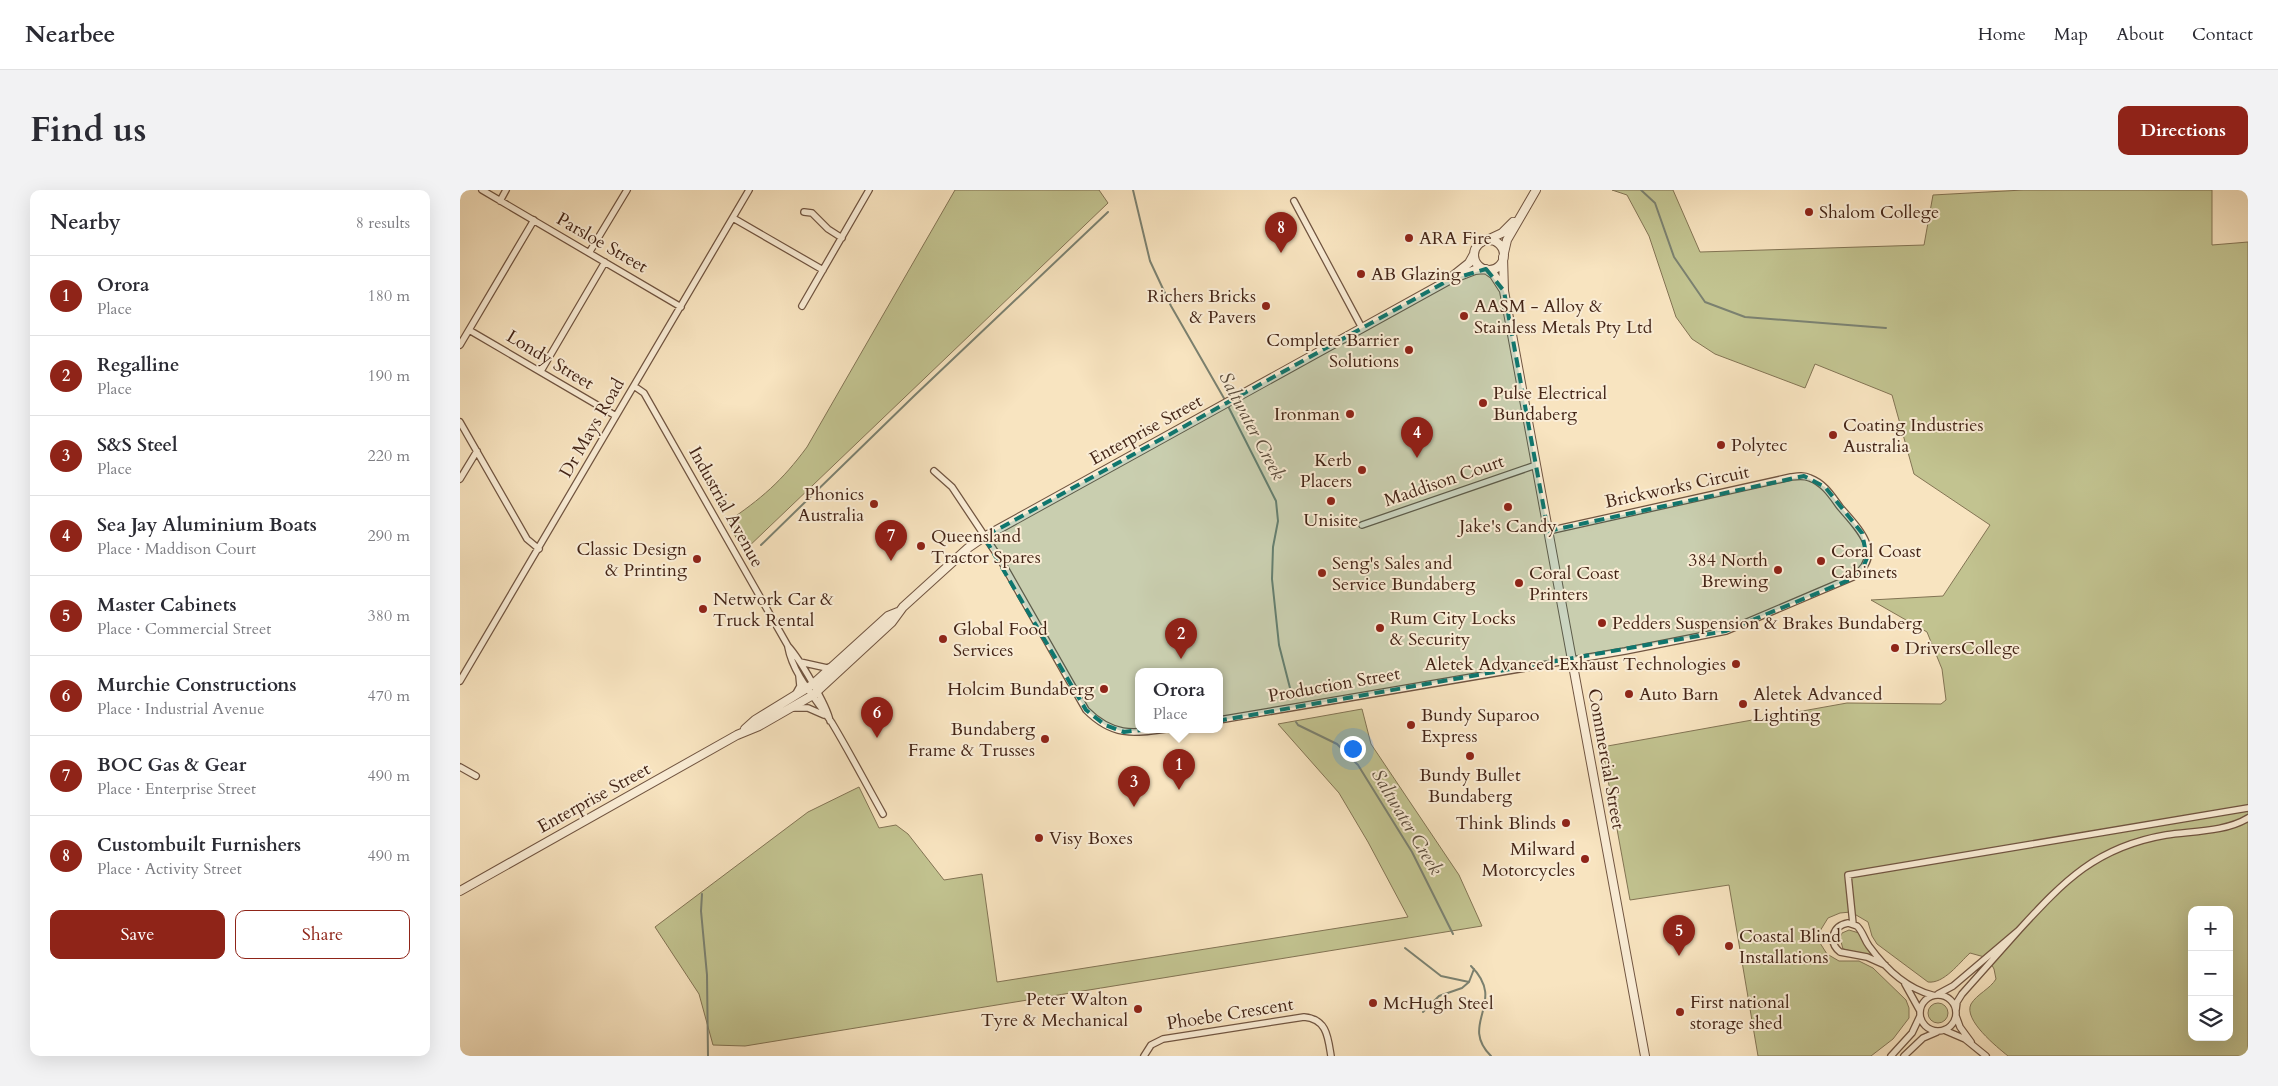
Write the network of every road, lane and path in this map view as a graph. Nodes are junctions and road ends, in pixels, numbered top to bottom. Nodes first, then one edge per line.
1 (482, 190) edge
2 (506, 190) edge
3 (626, 190) edge
4 (749, 190) edge
5 (870, 190) edge
6 (1536, 190) edge
7 (500, 201) junction
8 (1294, 202) dead end
9 (804, 212) dead end
10 (1520, 215) junction
11 (733, 218) junction
12 (534, 220) junction
13 (842, 238) junction
14 (1487, 240) junction
15 (590, 253) junction
16 (1474, 254) junction
17 (1504, 255) junction
18 (605, 262) junction
19 (1486, 269) junction
20 (823, 270) junction
21 (1449, 280) junction
22 (1504, 291) junction
23 (802, 306) dead end
24 (681, 307) junction
25 (1362, 328) junction
26 (469, 330) junction
27 (460, 345) edge
28 (541, 371) junction
29 (634, 386) junction
30 (616, 416) junction
31 (460, 422) edge
32 (477, 451) junction
33 (1536, 465) junction
34 (934, 471) dead end
35 (460, 479) edge
36 (1362, 525) dead end
37 (1548, 531) junction
38 (984, 537) junction
39 (539, 549) junction
40 (898, 612) junction
41 (788, 646) junction
42 (798, 660) junction
43 (1572, 660) junction
44 (833, 666) junction
45 (799, 672) junction
46 (460, 681) edge
47 (813, 690) junction
48 (792, 699) junction
49 (792, 708) junction
50 (828, 718) junction
51 (1223, 719) edge
52 (742, 732) junction
53 (1135, 733) edge
54 (460, 767) edge
55 (476, 776) dead end
56 (2248, 808) edge
57 (883, 814) dead end
58 (2248, 818) edge
59 (460, 891) edge
60 (1853, 924) junction
61 (2018, 930) junction
62 (1885, 965) junction
63 (1903, 981) junction
64 (1935, 995) junction
65 (1920, 1013) junction
66 (1956, 1013) junction
67 (1942, 1030) junction
68 (1974, 1045) junction
69 (1144, 1056) edge
70 (1331, 1056) edge
71 (1645, 1056) edge
72 (1891, 1056) edge
73 (1904, 1056) edge
74 (1986, 1056) edge

1 - 7 street, Parsloe Street
2 - 7 street
3 - 15 street
4 - 11 street, Dr Mays Road
5 - 13 street
6 - 10 street
7 - 12 street, Parsloe Street
8 - 25 street
9 - 13 street
10 - 14 street
10 - 17 street
11 - 20 street
11 - 24 street, Dr Mays Road
12 - 15 street, Parsloe Street
12 - 26 street
13 - 20 street
14 - 16 street
14 - 17 street
15 - 18 street, Parsloe Street
16 - 19 street
16 - 21 street, Enterprise Street
17 - 19 street
17 - 22 street, Commercial Street
18 - 24 street, Parsloe Street
18 - 28 street
19 - 21 street, Enterprise Street
19 - 22 street, Commercial Street
20 - 23 street
21 - 25 street, Enterprise Street
22 - 33 street, Commercial Street
24 - 29 street, Dr Mays Road
25 - 38 street, Enterprise Street
26 - 27 street
26 - 28 street, Londy Street
28 - 30 street, Londy Street
29 - 30 street, Dr Mays Road
29 - 41 street, Industrial Avenue
30 - 39 street, Dr Mays Road
31 - 32 street
32 - 35 street
32 - 39 street
33 - 36 street, Maddison Court
33 - 37 street, Commercial Street
34 - 38 street
37 - 43 street, Commercial Street
37 - 43 street, Brickworks Circuit
38 - 40 street, Enterprise Street
38 - 53 street
39 - 46 street, Dr Mays Road
40 - 44 street, Enterprise Street
40 - 47 street, Enterprise Street
41 - 42 street, Industrial Avenue
41 - 45 street, Industrial Avenue
42 - 44 street
42 - 47 street, Industrial Avenue
43 - 51 street, Production Street
43 - 71 street, Commercial Street
44 - 47 street, Enterprise Street
45 - 47 street, Industrial Avenue
45 - 48 street
47 - 48 street, Enterprise Street
47 - 49 street, Enterprise Street
47 - 50 street, Industrial Avenue
48 - 52 street, Enterprise Street
49 - 50 street
49 - 52 street, Enterprise Street
50 - 57 street, Industrial Avenue
52 - 59 street, Enterprise Street
54 - 55 street
56 - 60 street
58 - 61 street
60 - 62 street
60 - 62 street
61 - 64 street
61 - 66 street
62 - 63 street
63 - 64 street
63 - 65 street
64 - 65 street
64 - 66 street
65 - 67 street
65 - 72 street
66 - 67 street
66 - 68 street
67 - 68 street
67 - 73 street
68 - 74 street
69 - 70 street, Phoebe Crescent

